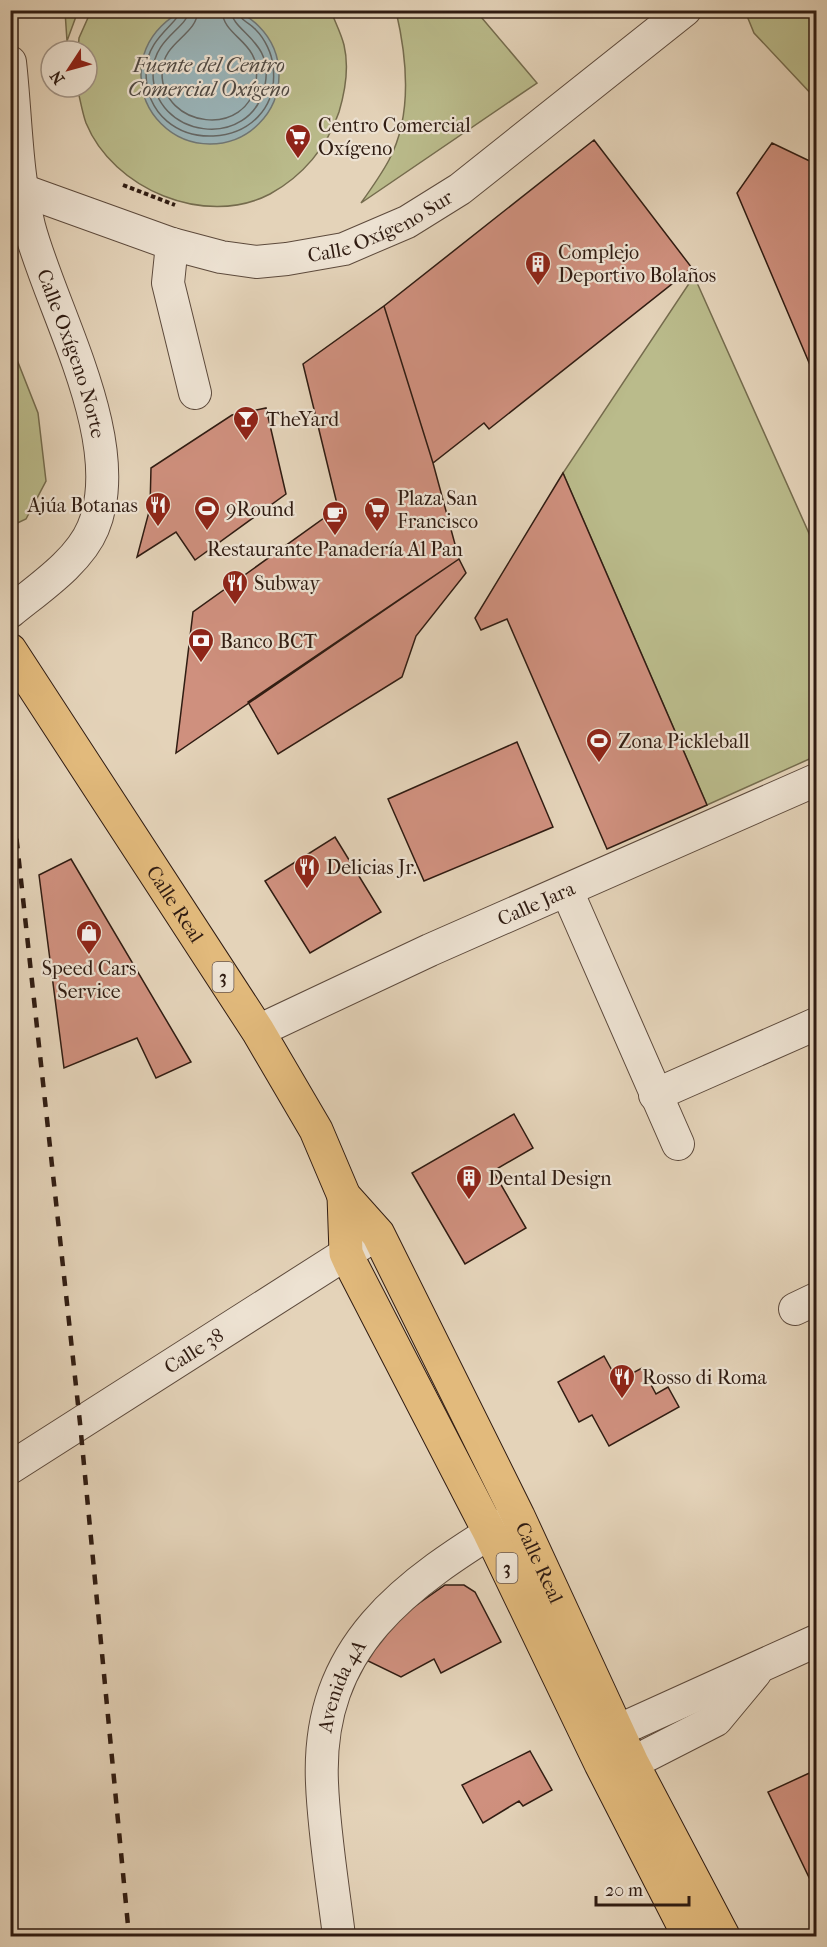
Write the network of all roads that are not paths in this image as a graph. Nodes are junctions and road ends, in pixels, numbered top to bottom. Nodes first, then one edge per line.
1 (685, 10) edge
2 (10, 62) edge
3 (22, 190) junction
4 (172, 244) junction
5 (195, 393) dead end
6 (10, 612) edge
7 (10, 650) edge
8 (816, 780) edge
9 (567, 891) junction
10 (816, 1024) edge
11 (258, 1031) junction
12 (656, 1095) junction
13 (678, 1144) dead end
14 (344, 1196) junction
15 (378, 1234) junction
16 (346, 1253) junction
17 (10, 1468) edge
18 (518, 1516) junction
19 (490, 1533) junction
20 (816, 1641) edge
21 (761, 1665) junction
22 (617, 1731) junction
23 (632, 1763) junction
24 (339, 1936) edge
25 (689, 1936) edge
26 (723, 1936) edge

1 - 4 street, Calle Oxígeno Sur
2 - 3 street, Calle Oxígeno Norte
3 - 4 street, Calle Oxígeno Sur
3 - 6 street, Calle Oxígeno Norte
4 - 5 street
7 - 11 main road, Calle Real / 3
8 - 9 street, Calle Jara
9 - 11 street, Calle Jara
9 - 12 street
10 - 12 street
11 - 14 main road, Calle Real / 3
12 - 13 street
14 - 15 main road, Calle Real / 3
14 - 16 main road, Calle Real / 3
15 - 16 street, Calle 38
15 - 18 main road, Calle Real / 3
16 - 17 street, Calle 38
16 - 19 main road, Calle Real / 3
18 - 19 street, Avenida 4A
18 - 22 main road, Calle Real / 3
19 - 24 street, Avenida 4A
19 - 25 main road, Calle Real / 3
20 - 21 street
21 - 22 street
21 - 23 street
22 - 23 main road, Calle Real / 3
23 - 26 main road, Calle Real / 3

